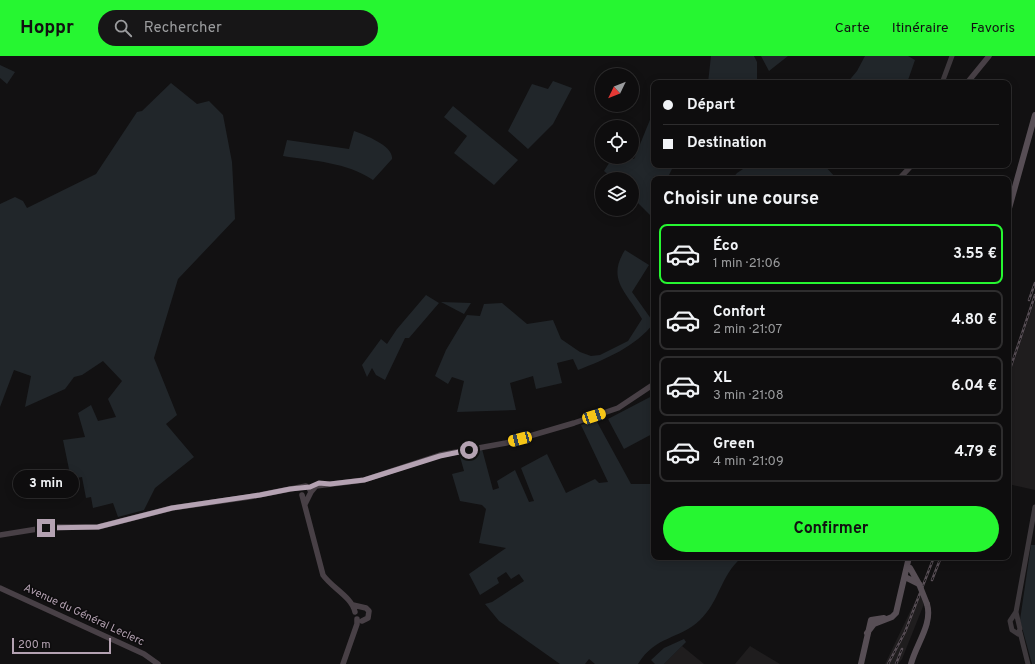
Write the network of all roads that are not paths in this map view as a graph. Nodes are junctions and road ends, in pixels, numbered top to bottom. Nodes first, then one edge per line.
1 (952, 56) edge
2 (989, 56) edge
3 (943, 80) edge
4 (969, 80) edge
5 (1035, 115) edge
6 (909, 168) edge
7 (902, 176) edge
8 (1011, 202) edge
9 (651, 386) edge
10 (306, 492) junction
11 (1035, 507) edge
12 (0, 535) edge
13 (909, 560) edge
14 (911, 560) edge
15 (907, 571) junction
16 (919, 584) junction
17 (0, 588) edge
18 (353, 605) junction
19 (360, 607) junction
20 (355, 612) junction
21 (359, 620) junction
22 (158, 664) edge
23 (344, 664) edge
24 (860, 664) edge
25 (911, 664) edge
26 (1028, 664) edge

1 - 3 street
2 - 4 main road
5 - 8 main road
6 - 7 main road
9 - 10 main road
10 - 12 main road
10 - 18 main road
11 - 26 street
13 - 15 main road
14 - 15 main road
15 - 16 main road
15 - 16 main road
15 - 24 main road
16 - 25 main road, bridge
17 - 22 main road, Avenue du Général Leclerc
18 - 19 main road
18 - 20 main road
19 - 20 main road
19 - 21 main road
20 - 21 main road
21 - 23 main road

